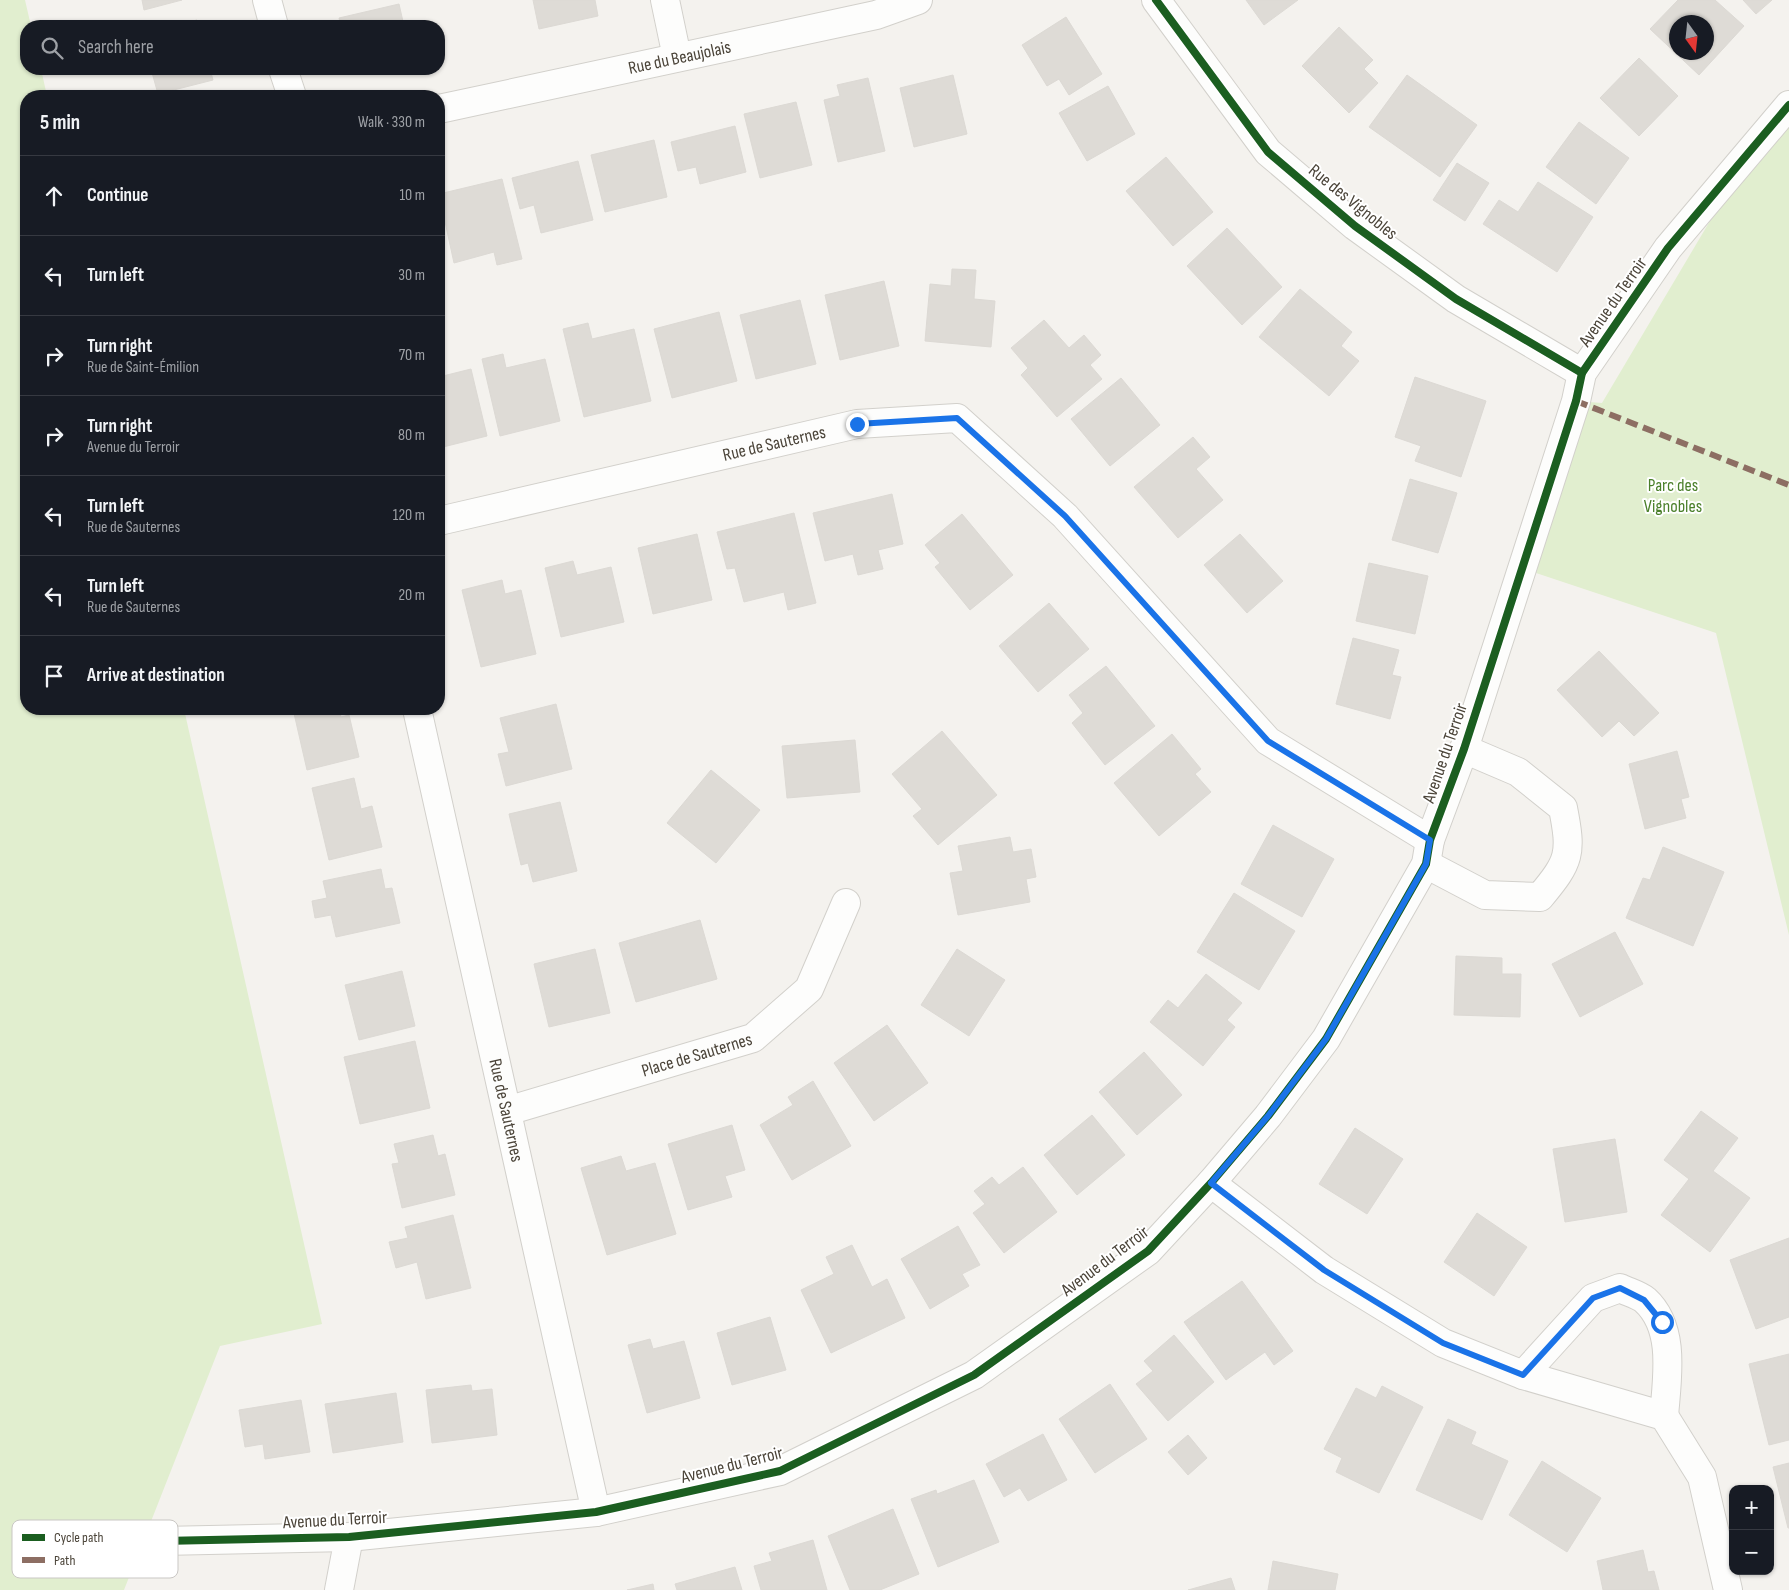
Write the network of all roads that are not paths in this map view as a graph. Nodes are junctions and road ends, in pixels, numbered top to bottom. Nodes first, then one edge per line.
1 (267, 0) edge
2 (665, 0) edge
3 (918, 0) edge
4 (1156, 0) edge
5 (272, 20) edge
6 (677, 57) junction
7 (285, 75) edge
8 (290, 90) edge
9 (1789, 105) edge
10 (445, 107) edge
11 (1582, 373) junction
12 (445, 520) edge
13 (418, 715) edge
14 (1464, 749) junction
15 (1428, 852) junction
16 (846, 903) dead end
17 (507, 1111) junction
18 (1211, 1183) junction
19 (1523, 1375) junction
20 (1664, 1416) junction
21 (596, 1512) junction
22 (349, 1536) junction
23 (178, 1540) edge
24 (339, 1590) edge
25 (1728, 1590) edge

1 - 5 street
2 - 6 street
3 - 6 street, Rue du Beaujolais
4 - 11 street, Rue des Vignobles
6 - 10 street, Rue du Beaujolais
7 - 8 street
9 - 11 street, Avenue du Terroir
11 - 14 street, Avenue du Terroir
12 - 15 street, Rue de Sauternes
13 - 17 street, Rue de Sauternes
14 - 15 street, Avenue du Terroir
14 - 15 street
15 - 18 street, Avenue du Terroir
16 - 17 street, Place de Sauternes
17 - 21 street, Rue de Sauternes
18 - 19 street
18 - 21 street, Avenue du Terroir
19 - 20 street
19 - 20 street
20 - 25 street
21 - 22 street, Avenue du Terroir
22 - 23 street, Avenue du Terroir
22 - 24 street

